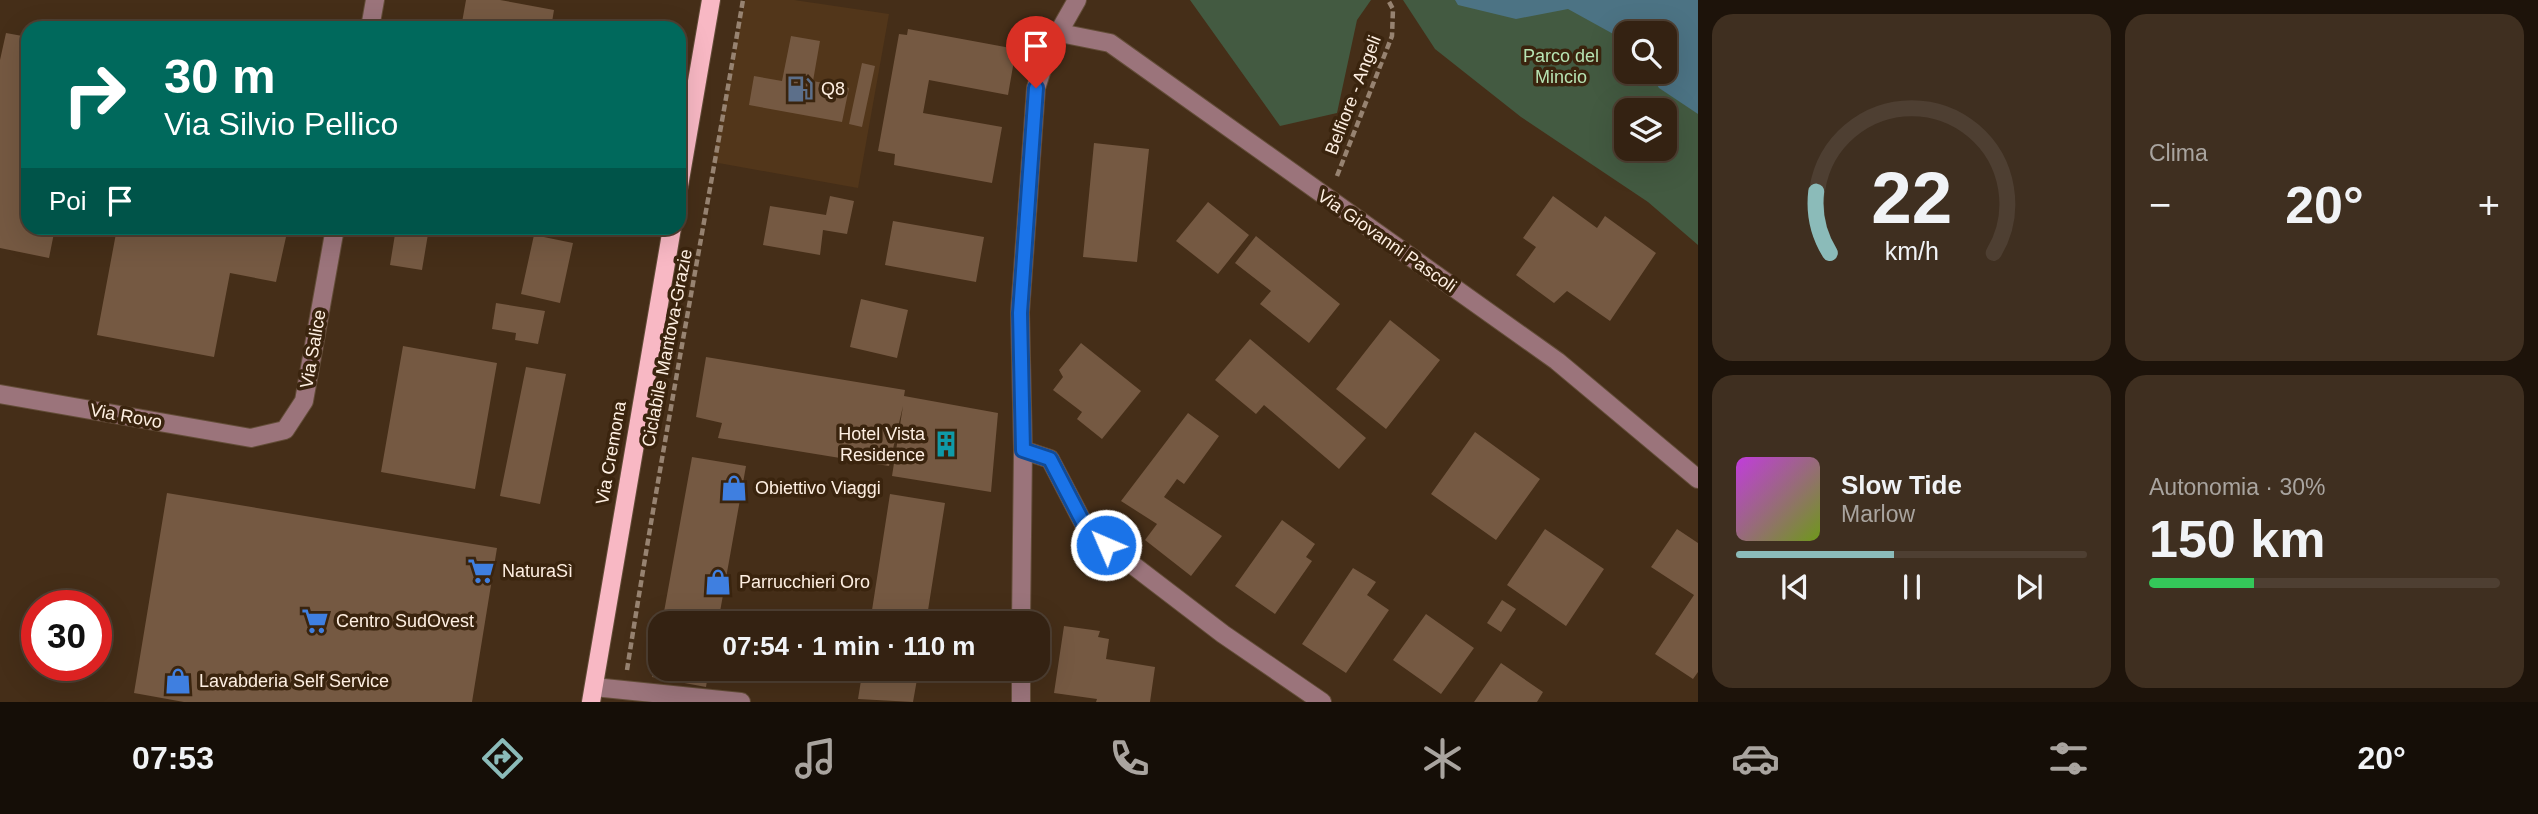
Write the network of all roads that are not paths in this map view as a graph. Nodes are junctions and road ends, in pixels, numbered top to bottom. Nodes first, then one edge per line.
1 (375, 0) edge
2 (711, 0) edge
3 (1077, 0) edge
4 (371, 21) edge
5 (1060, 33) junction
6 (686, 145) edge
7 (334, 235) edge
8 (671, 235) edge
9 (0, 394) edge
10 (251, 438) joint
11 (1023, 450) junction
12 (1698, 479) edge
13 (1021, 611) edge
14 (1021, 681) edge
15 (593, 694) edge
16 (741, 702) edge
17 (1021, 702) edge
18 (1322, 702) edge

1 - 4 street
2 - 6 main road
3 - 5 street
5 - 11 street
5 - 12 street, Via Giovanni Pascoli
7 - 10 street, Via Salice
8 - 15 main road, Via Cremona
9 - 10 street, Via Rovo
11 - 13 street
11 - 18 street
14 - 17 street
15 - 16 street, Via Cremona

